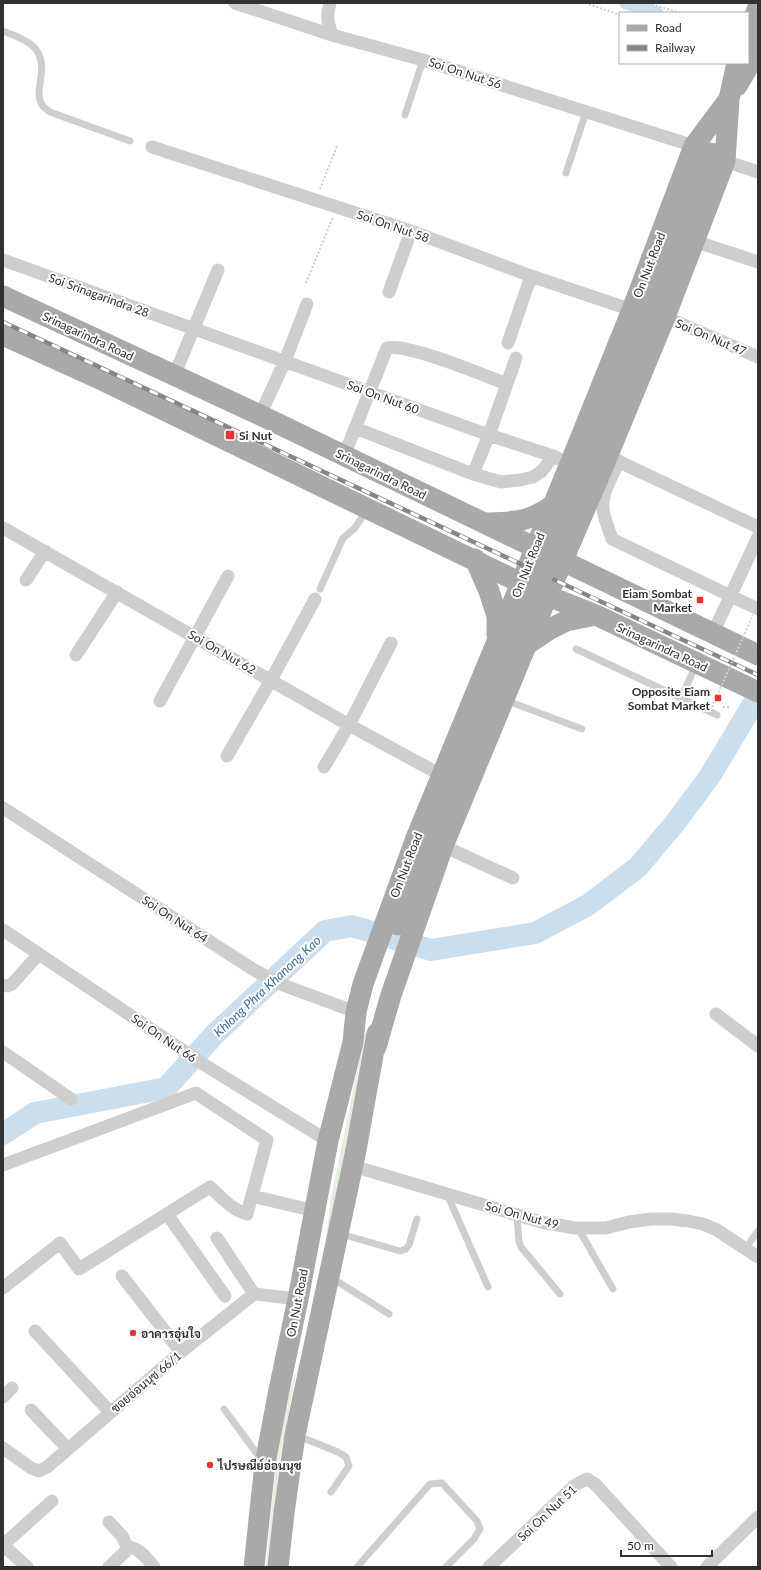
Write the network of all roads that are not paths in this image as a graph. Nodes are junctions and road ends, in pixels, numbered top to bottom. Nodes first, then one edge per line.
1 (235, 3) edge
2 (330, 3) edge
3 (3, 32) edge
4 (332, 35) junction
5 (423, 60) junction
6 (746, 64) edge
7 (586, 112) junction
8 (405, 115) dead end
9 (130, 141) dead end
10 (152, 147) dead end
11 (710, 153) junction
12 (758, 172) edge
13 (566, 173) dead end
14 (411, 231) junction
15 (694, 241) junction
16 (3, 260) edge
17 (758, 262) edge
18 (218, 270) dead end
19 (531, 276) junction
20 (389, 292) dead end
21 (3, 296) edge
22 (307, 304) dead end
23 (632, 310) junction
24 (665, 318) junction
25 (195, 329) junction
26 (3, 335) edge
27 (508, 343) dead end
28 (758, 357) edge
29 (516, 358) dead end
30 (285, 361) junction
31 (174, 376) junction
32 (507, 384) junction
33 (368, 392) junction
34 (260, 415) junction
35 (355, 428) junction
36 (489, 435) junction
37 (344, 456) junction
38 (561, 460) junction
39 (609, 464) junction
40 (473, 474) junction
41 (554, 504) junction
42 (368, 508) junction
43 (581, 518) junction
44 (484, 523) junction
45 (758, 527) edge
46 (3, 528) edge
47 (758, 537) edge
48 (535, 549) junction
49 (45, 551) junction
50 (754, 558) edge
51 (475, 559) junction
52 (562, 562) junction
53 (228, 576) dead end
54 (26, 580) dead end
55 (522, 583) junction
56 (611, 585) junction
57 (117, 592) junction
58 (318, 594) joint
59 (548, 596) junction
60 (731, 596) junction
61 (756, 612) edge
62 (596, 615) junction
63 (713, 633) junction
64 (195, 637) junction
65 (497, 638) junction
66 (391, 643) dead end
67 (526, 646) junction
68 (576, 649) dead end
69 (753, 653) edge
70 (76, 656) dead end
71 (697, 663) junction
72 (480, 679) junction
73 (271, 680) junction
74 (758, 692) edge
75 (505, 695) junction
76 (681, 698) junction
77 (160, 701) dead end
78 (717, 715) dead end
79 (349, 725) junction
80 (582, 729) dead end
81 (227, 756) dead end
82 (324, 767) dead end
83 (441, 775) junction
84 (3, 808) edge
85 (443, 846) junction
86 (513, 878) dead end
87 (3, 930) edge
88 (39, 954) junction
89 (384, 967) junction
90 (3, 985) edge
91 (356, 1012) junction
92 (716, 1014) dead end
93 (353, 1042) junction
94 (758, 1046) edge
95 (376, 1047) junction
96 (3, 1052) edge
97 (72, 1099) dead end
98 (328, 1141) junction
99 (3, 1166) edge
100 (352, 1166) junction
101 (447, 1194) junction
102 (252, 1196) junction
103 (315, 1211) junction
104 (167, 1214) junction
105 (517, 1215) junction
106 (416, 1220) dead end
107 (578, 1228) junction
108 (758, 1231) edge
109 (338, 1233) junction
110 (217, 1238) dead end
111 (746, 1248) junction
112 (758, 1257) edge
113 (122, 1276) dead end
114 (329, 1276) junction
115 (488, 1287) dead end
116 (3, 1288) edge
117 (613, 1288) dead end
118 (254, 1294) junction
119 (560, 1294) dead end
120 (225, 1296) dead end
121 (298, 1299) junction
122 (389, 1314) dead end
123 (35, 1331) dead end
124 (181, 1352) junction
125 (31, 1410) dead end
126 (224, 1410) dead end
127 (110, 1412) junction
128 (295, 1435) junction
129 (3, 1448) edge
130 (68, 1449) junction
131 (265, 1464) junction
132 (331, 1492) dead end
133 (52, 1501) dead end
134 (757, 1521) edge
135 (109, 1522) dead end
136 (3, 1545) edge
137 (126, 1546) junction
138 (27, 1567) edge
139 (109, 1567) edge
140 (154, 1567) edge
141 (254, 1567) edge
142 (278, 1567) edge
143 (357, 1567) edge
144 (446, 1567) edge
145 (489, 1567) edge
146 (672, 1567) edge
147 (707, 1567) edge

1 - 4 street, Soi On Nut 56
2 - 4 street
3 - 9 lane
4 - 5 street, Soi On Nut 56
5 - 7 street, Soi On Nut 56
5 - 8 lane
6 - 11 main road, On Nut Road
7 - 11 street, Soi On Nut 56
7 - 13 lane
10 - 14 street, Soi On Nut 58
11 - 12 street, Soi On Nut 56
11 - 15 main road, On Nut Road
11 - 23 main road, On Nut Road
11 - 89 main road, On Nut Road, bridge
14 - 19 street, Soi On Nut 58
14 - 20 street
15 - 17 street
15 - 24 main road, On Nut Road
16 - 25 street, Soi Srinagarindra 28
18 - 25 street
19 - 23 street, Soi On Nut 58
19 - 27 street
21 - 31 main road, Srinagarindra Road
22 - 30 street
23 - 38 main road, On Nut Road
24 - 28 street, Soi On Nut 47
24 - 39 main road, On Nut Road
25 - 30 street, Soi On Nut 60
25 - 31 street
26 - 42 main road, Srinagarindra Road
29 - 32 street
30 - 33 street, Soi On Nut 60
30 - 34 street
31 - 34 main road, Srinagarindra Road
32 - 33 street
32 - 36 street
33 - 35 street
33 - 36 street, Soi On Nut 60
34 - 37 main road, Srinagarindra Road
35 - 37 street
35 - 40 street
36 - 38 street, Soi On Nut 60
36 - 40 street
37 - 44 main road, Srinagarindra Road
38 - 39 main road
38 - 40 street
38 - 41 main road, On Nut Road
39 - 43 main road, On Nut Road
39 - 45 street
39 - 60 street
41 - 44 main road
41 - 48 main road, On Nut Road
42 - 51 main road, Srinagarindra Road
42 - 58 lane
43 - 52 main road, On Nut Road
43 - 56 main road
44 - 48 main road, Srinagarindra Road
46 - 49 street, Soi On Nut 62
47 - 50 street
48 - 52 main road, Srinagarindra Road
48 - 55 main road, On Nut Road
49 - 54 street
49 - 57 street, Soi On Nut 62
50 - 60 street
51 - 55 main road, Srinagarindra Road
51 - 65 main road
52 - 56 main road, Srinagarindra Road
52 - 59 main road, On Nut Road
53 - 64 street
55 - 59 main road, Srinagarindra Road
55 - 65 main road, On Nut Road
56 - 63 main road, Srinagarindra Road
57 - 64 street, Soi On Nut 62
57 - 70 street
58 - 73 street
59 - 62 main road, Srinagarindra Road
59 - 67 main road, On Nut Road
60 - 61 street
60 - 63 street
62 - 67 main road
62 - 71 main road, Srinagarindra Road
63 - 69 main road, Srinagarindra Road
64 - 73 street, Soi On Nut 62
64 - 77 street
65 - 72 main road, On Nut Road
66 - 79 street
67 - 75 main road, On Nut Road
68 - 76 lane
71 - 74 main road, Srinagarindra Road
71 - 76 lane
72 - 75 main road
72 - 83 main road, On Nut Road
73 - 79 street, Soi On Nut 62
73 - 81 street
75 - 80 lane
75 - 85 main road, On Nut Road
76 - 78 lane
79 - 82 street
79 - 83 street, Soi On Nut 62
83 - 91 main road, On Nut Road
84 - 91 street, Soi On Nut 64
85 - 86 street
85 - 95 main road, On Nut Road
87 - 88 street, Soi On Nut 66
88 - 90 street
88 - 98 street, Soi On Nut 66
89 - 93 main road, On Nut Road
89 - 95 main road, On Nut Road
91 - 93 main road, On Nut Road
92 - 94 street
93 - 98 main road, On Nut Road
95 - 100 main road, On Nut Road
96 - 97 street
98 - 103 main road, On Nut Road
99 - 102 street
100 - 101 street, Soi On Nut 49
100 - 109 main road, On Nut Road
101 - 105 street, Soi On Nut 49
101 - 115 lane
102 - 103 street
102 - 104 street
103 - 121 main road, On Nut Road
104 - 116 street
104 - 120 street
105 - 107 street, Soi On Nut 49
105 - 119 lane
106 - 109 lane
107 - 111 street, Soi On Nut 49
107 - 117 lane
108 - 111 lane
109 - 114 main road, On Nut Road
110 - 118 street
111 - 112 street, Soi On Nut 49
113 - 124 street
114 - 122 lane
114 - 128 main road, On Nut Road
118 - 121 street
118 - 124 street, ซอยอ่อนนุช 66/1
121 - 131 main road, On Nut Road
123 - 127 street
124 - 127 street, ซอยอ่อนนุช 66/1
125 - 130 street
126 - 131 lane
127 - 130 street, ซอยอ่อนนุช 66/1
128 - 132 lane
128 - 142 main road, On Nut Road
129 - 130 street, ซอยอ่อนนุช 66/1
131 - 141 main road, On Nut Road
133 - 136 street
134 - 147 street
135 - 137 street
136 - 138 street
137 - 139 street
137 - 140 street
143 - 144 lane
145 - 146 street, Soi On Nut 51

